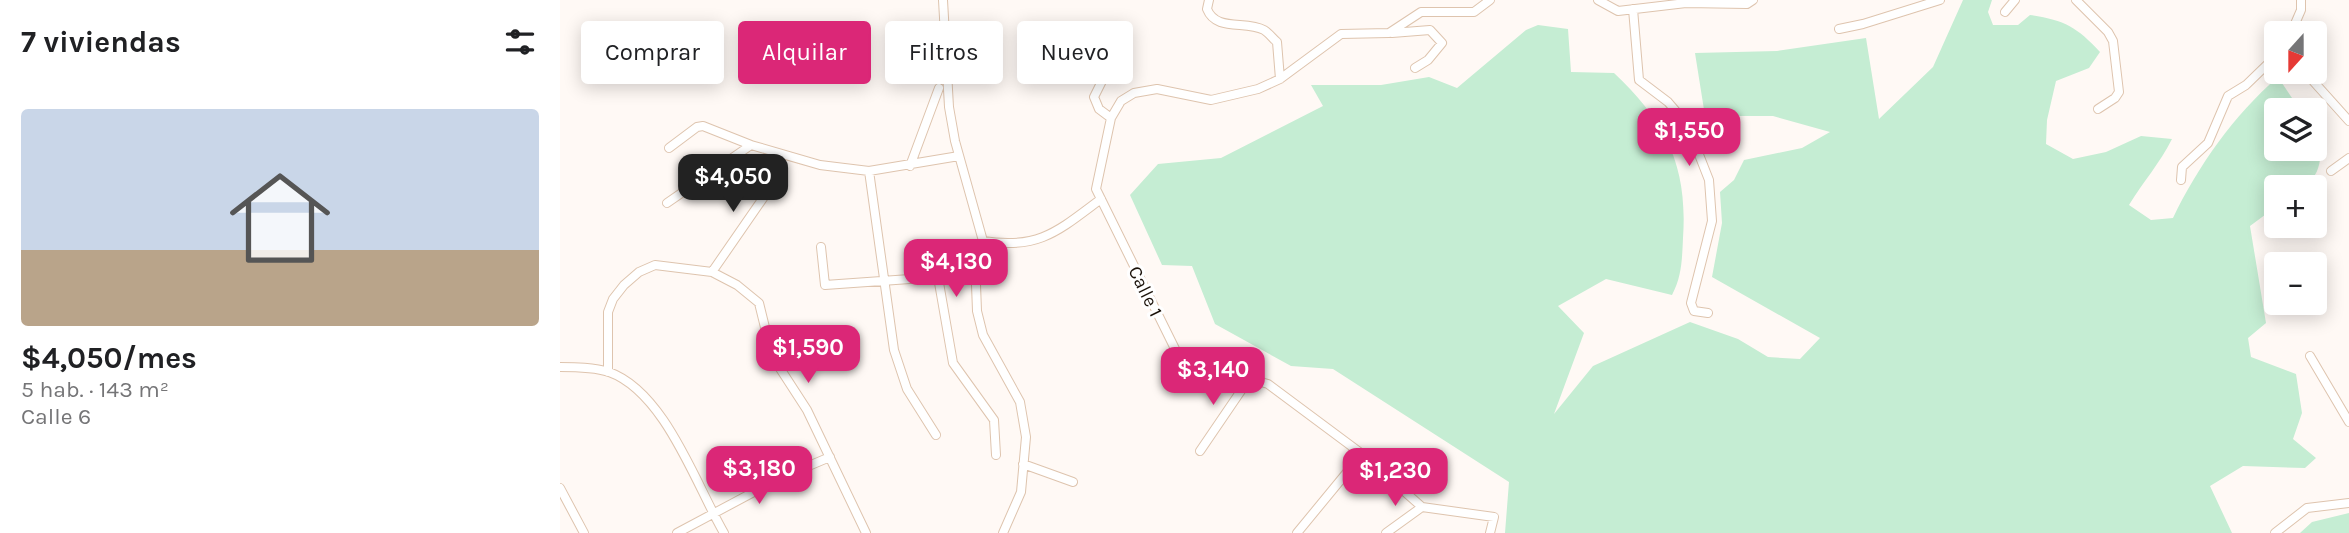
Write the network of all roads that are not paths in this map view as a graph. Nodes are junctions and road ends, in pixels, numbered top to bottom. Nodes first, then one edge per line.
1 (943, 0) edge
2 (1209, 0) edge
3 (1490, 0) edge
4 (1598, 0) edge
5 (1753, 0) edge
6 (1940, 0) edge
7 (2015, 0) edge
8 (2076, 0) edge
9 (2301, 0) edge
10 (1633, 9) junction
11 (2005, 12) dead end
12 (2296, 21) edge
13 (1839, 29) dead end
14 (1389, 33) junction
15 (1415, 68) dead end
16 (2264, 68) edge
17 (1280, 79) junction
18 (1100, 84) edge
19 (2316, 84) edge
20 (939, 88) dead end
21 (2098, 109) dead end
22 (1111, 118) junction
23 (2349, 121) edge
24 (751, 145) junction
25 (668, 148) dead end
26 (959, 156) junction
27 (2349, 158) edge
28 (910, 166) junction
29 (869, 171) junction
30 (2331, 172) dead end
31 (779, 175) dead end
32 (2181, 180) dead end
33 (1101, 198) junction
34 (667, 203) dead end
35 (983, 241) junction
36 (821, 247) dead end
37 (712, 272) junction
38 (882, 281) junction
39 (1708, 313) dead end
40 (2309, 356) dead end
41 (560, 367) edge
42 (608, 372) junction
43 (1249, 379) junction
44 (2349, 422) edge
45 (936, 435) dead end
46 (1200, 451) dead end
47 (1362, 454) junction
48 (996, 455) dead end
49 (830, 457) junction
50 (1023, 464) junction
51 (1073, 482) dead end
52 (560, 488) edge
53 (2349, 503) edge
54 (1422, 507) junction
55 (713, 514) junction
56 (584, 533) edge
57 (677, 533) edge
58 (724, 533) edge
59 (866, 533) edge
60 (1003, 533) edge
61 (1297, 533) edge
62 (1386, 533) edge
63 (1490, 533) edge
64 (2275, 533) edge

1 - 26 street
2 - 17 street
3 - 14 street
4 - 10 street
5 - 10 street
6 - 13 street
7 - 11 street
8 - 21 street
9 - 12 street
10 - 39 street
14 - 15 street
14 - 17 street
16 - 32 street
17 - 22 street
18 - 22 street
19 - 23 street
20 - 28 street
22 - 33 street
24 - 25 street
24 - 29 street
24 - 34 street
26 - 28 street
26 - 35 street
27 - 30 street
28 - 29 street
29 - 38 street
31 - 37 street
33 - 35 street
33 - 43 street, Calle 1
35 - 50 street
36 - 38 street
37 - 42 street
37 - 49 street
38 - 45 street
38 - 48 street
40 - 44 street
41 - 42 street
42 - 55 street
43 - 46 street
43 - 47 street, Calle 1
47 - 54 street, Calle 1
47 - 61 street
49 - 55 street
49 - 59 street
50 - 51 street
50 - 60 street
52 - 56 street
53 - 64 street
54 - 62 street
54 - 63 street
55 - 57 street
55 - 58 street

